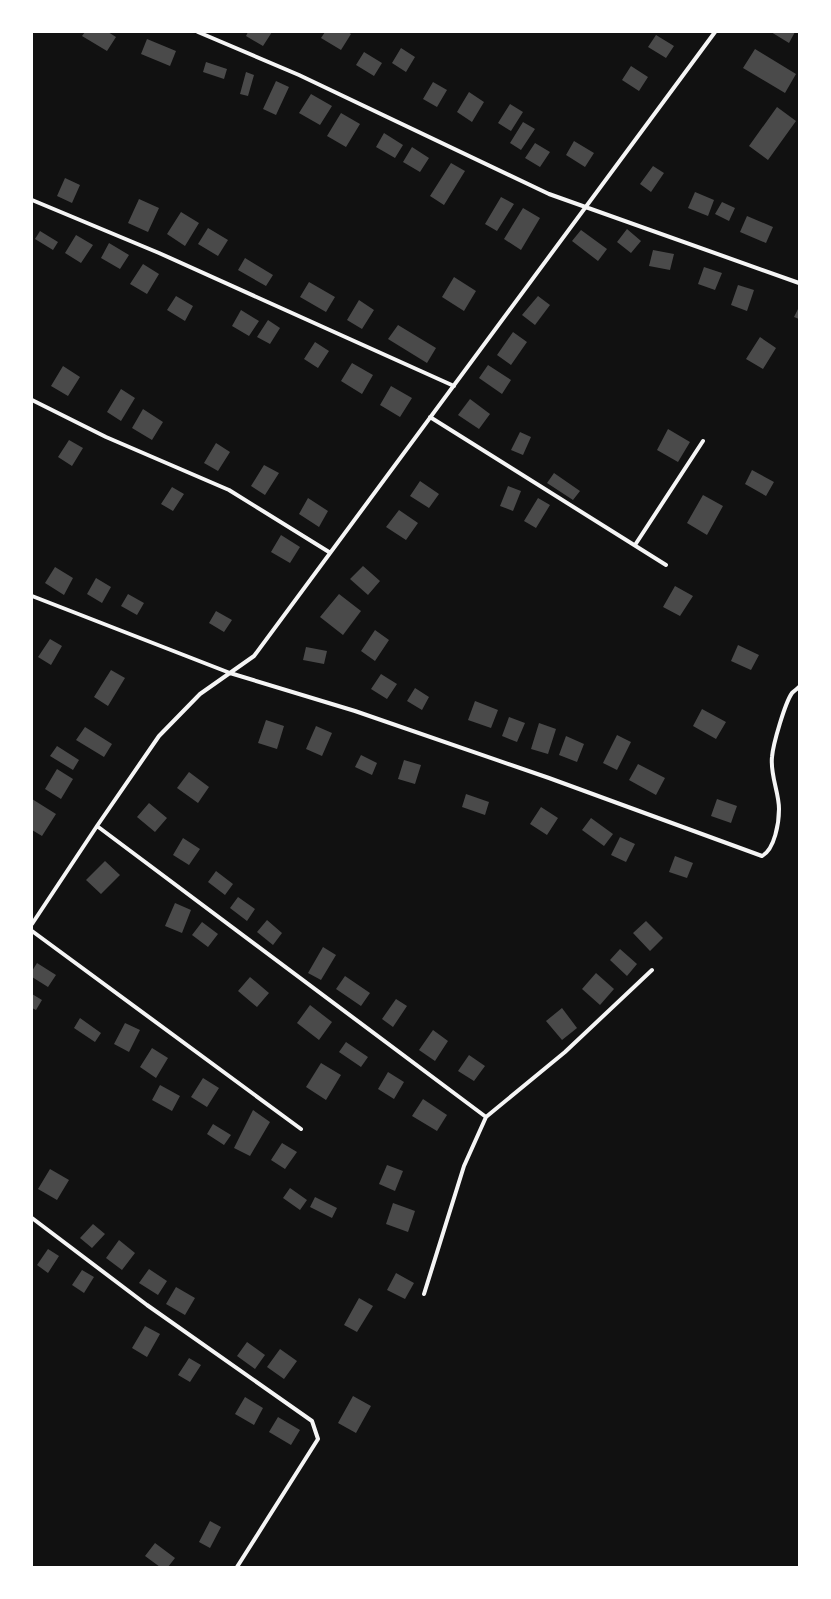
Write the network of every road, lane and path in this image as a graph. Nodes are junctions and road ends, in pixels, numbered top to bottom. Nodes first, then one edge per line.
1 (198, 32) edge
2 (715, 32) edge
3 (32, 200) edge
4 (586, 207) junction
5 (799, 283) edge
6 (454, 386) junction
7 (32, 400) edge
8 (430, 417) junction
9 (702, 441) dead end
10 (635, 545) junction
11 (329, 552) junction
12 (666, 565) dead end
13 (32, 596) edge
14 (230, 673) junction
15 (799, 687) edge
16 (97, 826) junction
17 (32, 924) edge
18 (32, 931) edge
19 (652, 970) dead end
20 (486, 1117) junction
21 (301, 1129) dead end
22 (32, 1218) edge
23 (424, 1294) dead end
24 (237, 1567) edge

1 - 4 street
2 - 4 street
3 - 6 street
4 - 5 street
4 - 6 street
6 - 8 street
7 - 11 street
8 - 10 street
8 - 11 street
9 - 10 street
10 - 12 street
11 - 14 street
13 - 14 street
14 - 15 street
14 - 16 street
16 - 17 street
16 - 20 street
18 - 21 street
19 - 20 street
20 - 23 street
22 - 24 street

